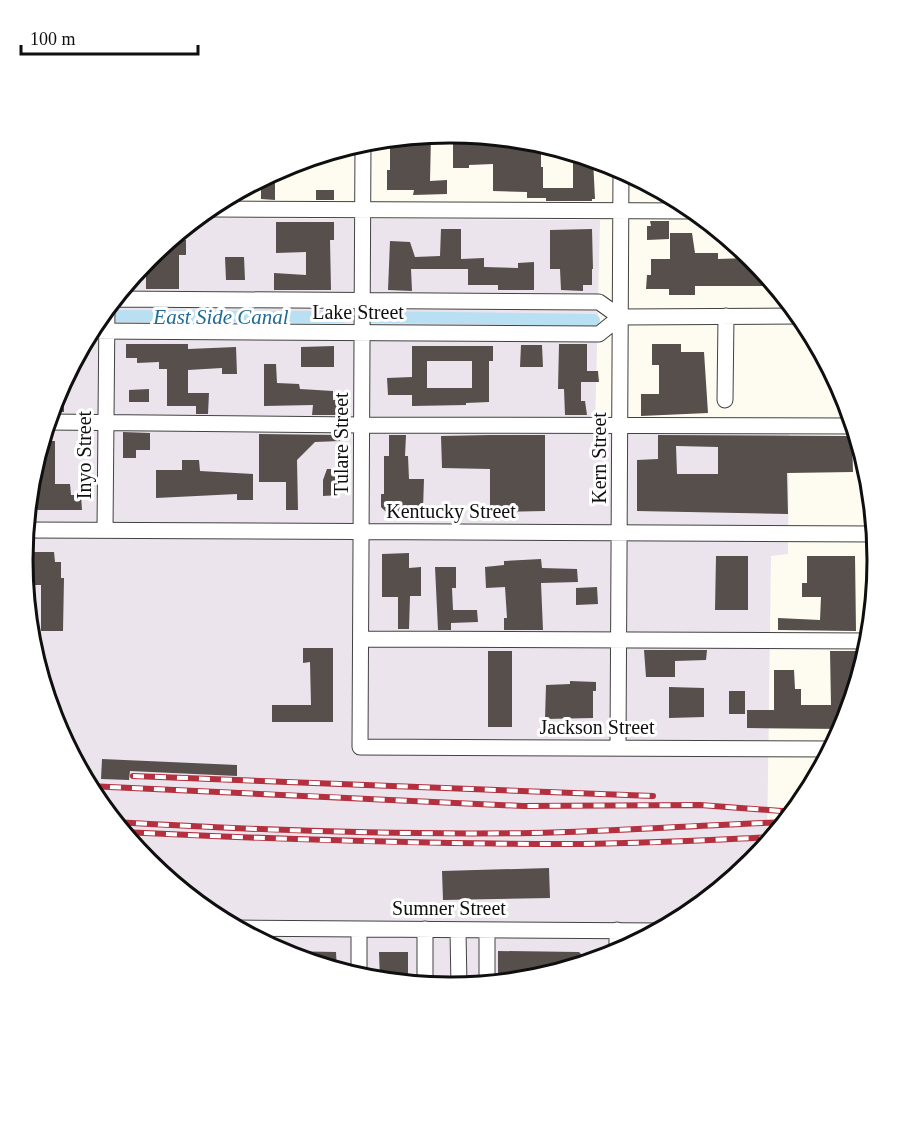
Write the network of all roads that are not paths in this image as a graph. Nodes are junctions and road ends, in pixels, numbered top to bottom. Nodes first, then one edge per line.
1 (363, 152) edge
2 (621, 180) edge
3 (225, 209) edge
4 (363, 210) junction
5 (621, 211) junction
6 (679, 211) edge
7 (125, 299) edge
8 (363, 300) junction
9 (726, 316) junction
10 (789, 316) edge
11 (620, 317) junction
12 (106, 325) edge
13 (102, 331) edge
14 (106, 331) junction
15 (362, 333) junction
16 (725, 400) dead end
17 (57, 422) edge
18 (106, 423) junction
19 (362, 425) junction
20 (620, 425) junction
21 (846, 426) edge
22 (34, 530) edge
23 (105, 530) junction
24 (361, 532) junction
25 (619, 533) junction
26 (867, 534) edge
27 (361, 639) junction
28 (619, 640) junction
29 (860, 641) edge
30 (360, 747) joint
31 (618, 748) junction
32 (823, 749) edge
33 (253, 928) edge
34 (359, 929) junction
35 (425, 929) junction
36 (458, 930) junction
37 (487, 930) junction
38 (617, 930) junction
39 (643, 931) edge
40 (617, 943) edge
41 (359, 968) edge
42 (487, 976) edge
43 (425, 977) edge
44 (462, 978) edge

1 - 4 street, Tulare Street
2 - 5 street, Kern Street
3 - 4 street
4 - 5 street
4 - 8 street, Tulare Street
5 - 6 street
5 - 11 street, Kern Street
7 - 8 street, Lake Street
8 - 11 street, Lake Street
8 - 15 street, Tulare Street
9 - 10 street
9 - 11 street
9 - 16 street
11 - 15 street, Lake Street
11 - 20 street, Kern Street
12 - 14 street, Inyo Street
13 - 14 street, Lake Street
14 - 15 street, Lake Street
14 - 18 street, Inyo Street
15 - 19 street, Tulare Street
17 - 18 street
18 - 19 street
18 - 23 street, Inyo Street
19 - 20 street
19 - 24 street, Tulare Street
20 - 21 street
20 - 25 street, Kern Street
22 - 23 street, Kentucky Street
23 - 24 street, Kentucky Street
24 - 25 street, Kentucky Street
24 - 27 street, Tulare Street
25 - 26 street, Kentucky Street
25 - 28 street, Kern Street
27 - 28 street
27 - 30 street, Tulare Street
28 - 29 street
28 - 31 street, Kern Street
30 - 31 street, Jackson Street
31 - 32 street, Jackson Street
33 - 34 street, Sumner Street
34 - 35 street, Sumner Street
34 - 41 street
35 - 36 street, Sumner Street
35 - 43 street
36 - 37 street, Sumner Street
36 - 44 street
37 - 38 street, Sumner Street
37 - 42 street
38 - 39 street, Sumner Street
38 - 40 street

